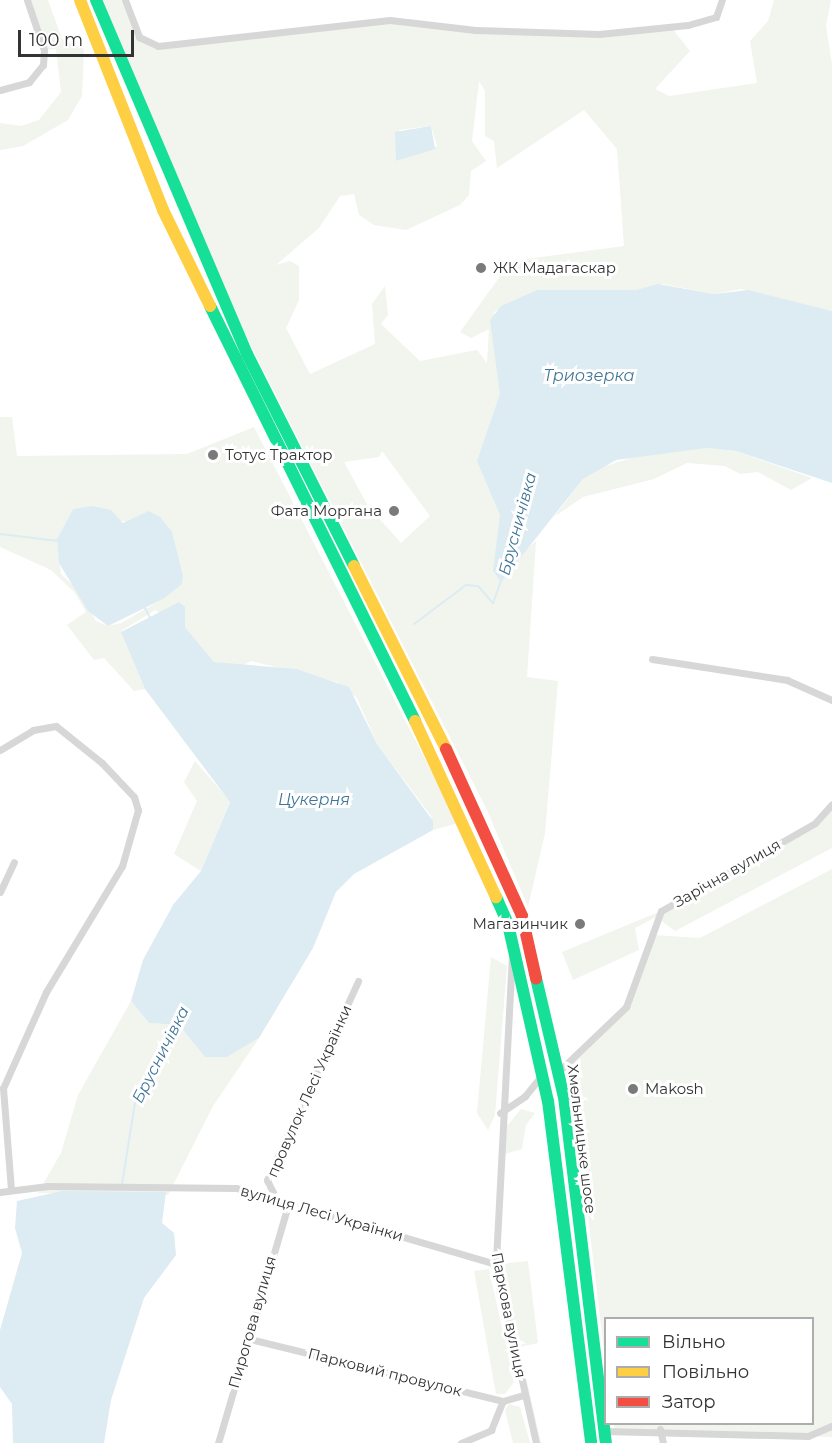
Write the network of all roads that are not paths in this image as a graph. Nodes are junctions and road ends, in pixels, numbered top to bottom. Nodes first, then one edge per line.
1 (27, 0) edge
2 (80, 0) edge
3 (96, 0) edge
4 (125, 0) edge
5 (722, 0) edge
6 (0, 90) edge
7 (652, 659) dead end
8 (832, 700) edge
9 (0, 750) edge
10 (832, 804) edge
11 (15, 862) dead end
12 (0, 892) edge
13 (514, 944) junction
14 (358, 981) dead end
15 (559, 1071) junction
16 (543, 1073) junction
17 (1, 1087) edge
18 (500, 1113) junction
19 (11, 1189) junction
20 (0, 1192) edge
21 (277, 1200) junction
22 (289, 1202) junction
23 (496, 1264) junction
24 (246, 1338) junction
25 (524, 1395) junction
26 (503, 1401) junction
27 (832, 1426) edge
28 (660, 1429) junction
29 (605, 1437) edge
30 (808, 1439) edge
31 (218, 1443) edge
32 (461, 1443) edge
33 (536, 1443) edge
34 (591, 1443) edge
35 (663, 1443) edge

1 - 6 street
2 - 13 highway, Хмельницьке шосе
3 - 15 highway, Хмельницьке шосе
4 - 5 street
7 - 8 street
9 - 17 street
10 - 15 street, Зарічна вулиця
11 - 12 street
13 - 16 highway, Хмельницьке шосе
13 - 18 street, Паркова вулиця
14 - 21 street, провулок Лесі Українки
15 - 16 highway
15 - 29 highway, Хмельницьке шосе
16 - 18 street
16 - 34 highway, Хмельницьке шосе
17 - 19 street
18 - 23 street, Паркова вулиця
19 - 20 street, вулиця Лесі Українки
19 - 21 street, вулиця Лесі Українки
21 - 22 street, вулиця Лесі Українки
22 - 23 street, вулиця Лесі Українки
22 - 24 street, Пирогова вулиця
23 - 25 street, Паркова вулиця
24 - 26 street, Парковий провулок
24 - 31 street, Пирогова вулиця
25 - 26 street, Парковий провулок
25 - 33 street, Паркова вулиця
26 - 32 street
27 - 30 street
28 - 29 street
28 - 30 street
28 - 35 street

